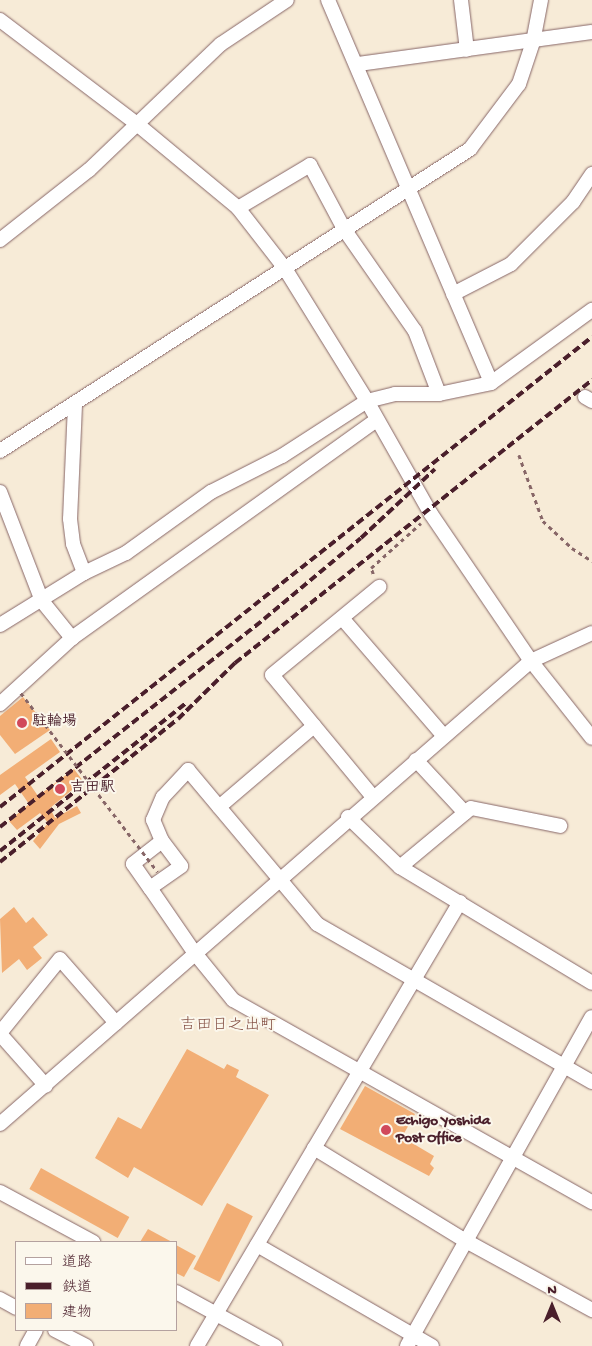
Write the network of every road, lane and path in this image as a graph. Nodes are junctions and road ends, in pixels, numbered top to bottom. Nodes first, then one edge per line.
1 (287, 0) edge
2 (328, 0) edge
3 (461, 0) edge
4 (541, 0) edge
5 (0, 20) edge
6 (592, 32) edge
7 (534, 42) junction
8 (467, 50) junction
9 (358, 64) junction
10 (137, 124) junction
11 (592, 174) edge
12 (406, 188) junction
13 (238, 208) junction
14 (344, 229) junction
15 (0, 240) edge
16 (284, 267) junction
17 (453, 294) junction
18 (592, 310) edge
19 (491, 382) junction
20 (438, 394) junction
21 (367, 401) junction
22 (75, 405) junction
23 (376, 420) junction
24 (0, 451) edge
25 (519, 455) dead end
26 (0, 492) edge
27 (431, 514) junction
28 (592, 561) edge
29 (84, 573) junction
30 (378, 587) joint
31 (42, 600) junction
32 (342, 618) junction
33 (0, 625) edge
34 (592, 633) edge
35 (72, 638) junction
36 (531, 661) junction
37 (21, 693) dead end
38 (0, 704) edge
39 (314, 726) junction
40 (444, 736) junction
41 (592, 738) edge
42 (416, 760) junction
43 (373, 797) junction
44 (219, 807) junction
45 (465, 813) junction
46 (348, 817) junction
47 (560, 826) dead end
48 (162, 841) junction
49 (400, 867) junction
50 (158, 872) dead end
51 (278, 878) junction
52 (150, 888) junction
53 (460, 902) junction
54 (194, 952) junction
55 (415, 978) junction
56 (592, 983) edge
57 (592, 1017) edge
58 (116, 1023) junction
59 (0, 1034) edge
60 (564, 1067) junction
61 (358, 1072) junction
62 (592, 1082) edge
63 (46, 1086) junction
64 (0, 1124) edge
65 (314, 1148) junction
66 (514, 1158) junction
67 (0, 1192) edge
68 (592, 1202) edge
69 (90, 1241) edge
70 (466, 1242) junction
71 (258, 1245) junction
72 (178, 1293) edge
73 (0, 1299) edge
74 (15, 1307) edge
75 (592, 1310) edge
76 (214, 1315) junction
77 (35, 1331) edge
78 (57, 1331) edge
79 (410, 1340) edge
80 (27, 1346) edge
81 (86, 1346) edge
82 (197, 1346) edge
83 (275, 1346) edge
84 (432, 1346) edge

1 - 10 street
2 - 9 street
3 - 8 street
4 - 7 street
5 - 10 street
6 - 7 street
7 - 8 street
7 - 12 street
8 - 9 street
9 - 12 street
10 - 13 street
10 - 15 street
11 - 17 street
12 - 14 street
12 - 17 street
13 - 14 street
13 - 16 street
14 - 16 street
14 - 20 street
16 - 21 street
16 - 22 street
17 - 19 street
18 - 19 street
19 - 20 street
20 - 21 street
21 - 23 street
21 - 29 street
22 - 24 street
22 - 29 street
23 - 27 street
23 - 35 street
25 - 28 path
26 - 31 street
27 - 30 path
27 - 36 street
29 - 31 street
30 - 32 street
31 - 33 street
31 - 35 street
32 - 39 street
32 - 40 street
34 - 36 street
35 - 38 street
36 - 40 street
36 - 41 street
37 - 50 path, bridge
39 - 43 street
39 - 44 street
40 - 42 street
42 - 43 street
42 - 45 street
43 - 46 street
44 - 48 street
44 - 51 street
45 - 47 street
45 - 49 street
46 - 49 street
46 - 51 street
48 - 52 street
48 - 52 street
49 - 53 street
51 - 54 street
51 - 55 street
52 - 54 street
53 - 55 street
53 - 56 street
54 - 58 street
54 - 61 street
55 - 60 street
55 - 61 street
57 - 60 street
58 - 59 street
58 - 63 street
59 - 63 street
60 - 62 street
60 - 66 street
61 - 65 street
61 - 66 street
63 - 64 street
65 - 70 street
65 - 71 street
66 - 68 street
66 - 70 street
67 - 69 street
70 - 75 street
70 - 79 street
71 - 76 street
71 - 79 street
72 - 76 street
73 - 74 street
76 - 82 street
76 - 83 street
77 - 80 street
78 - 81 street
79 - 84 street

